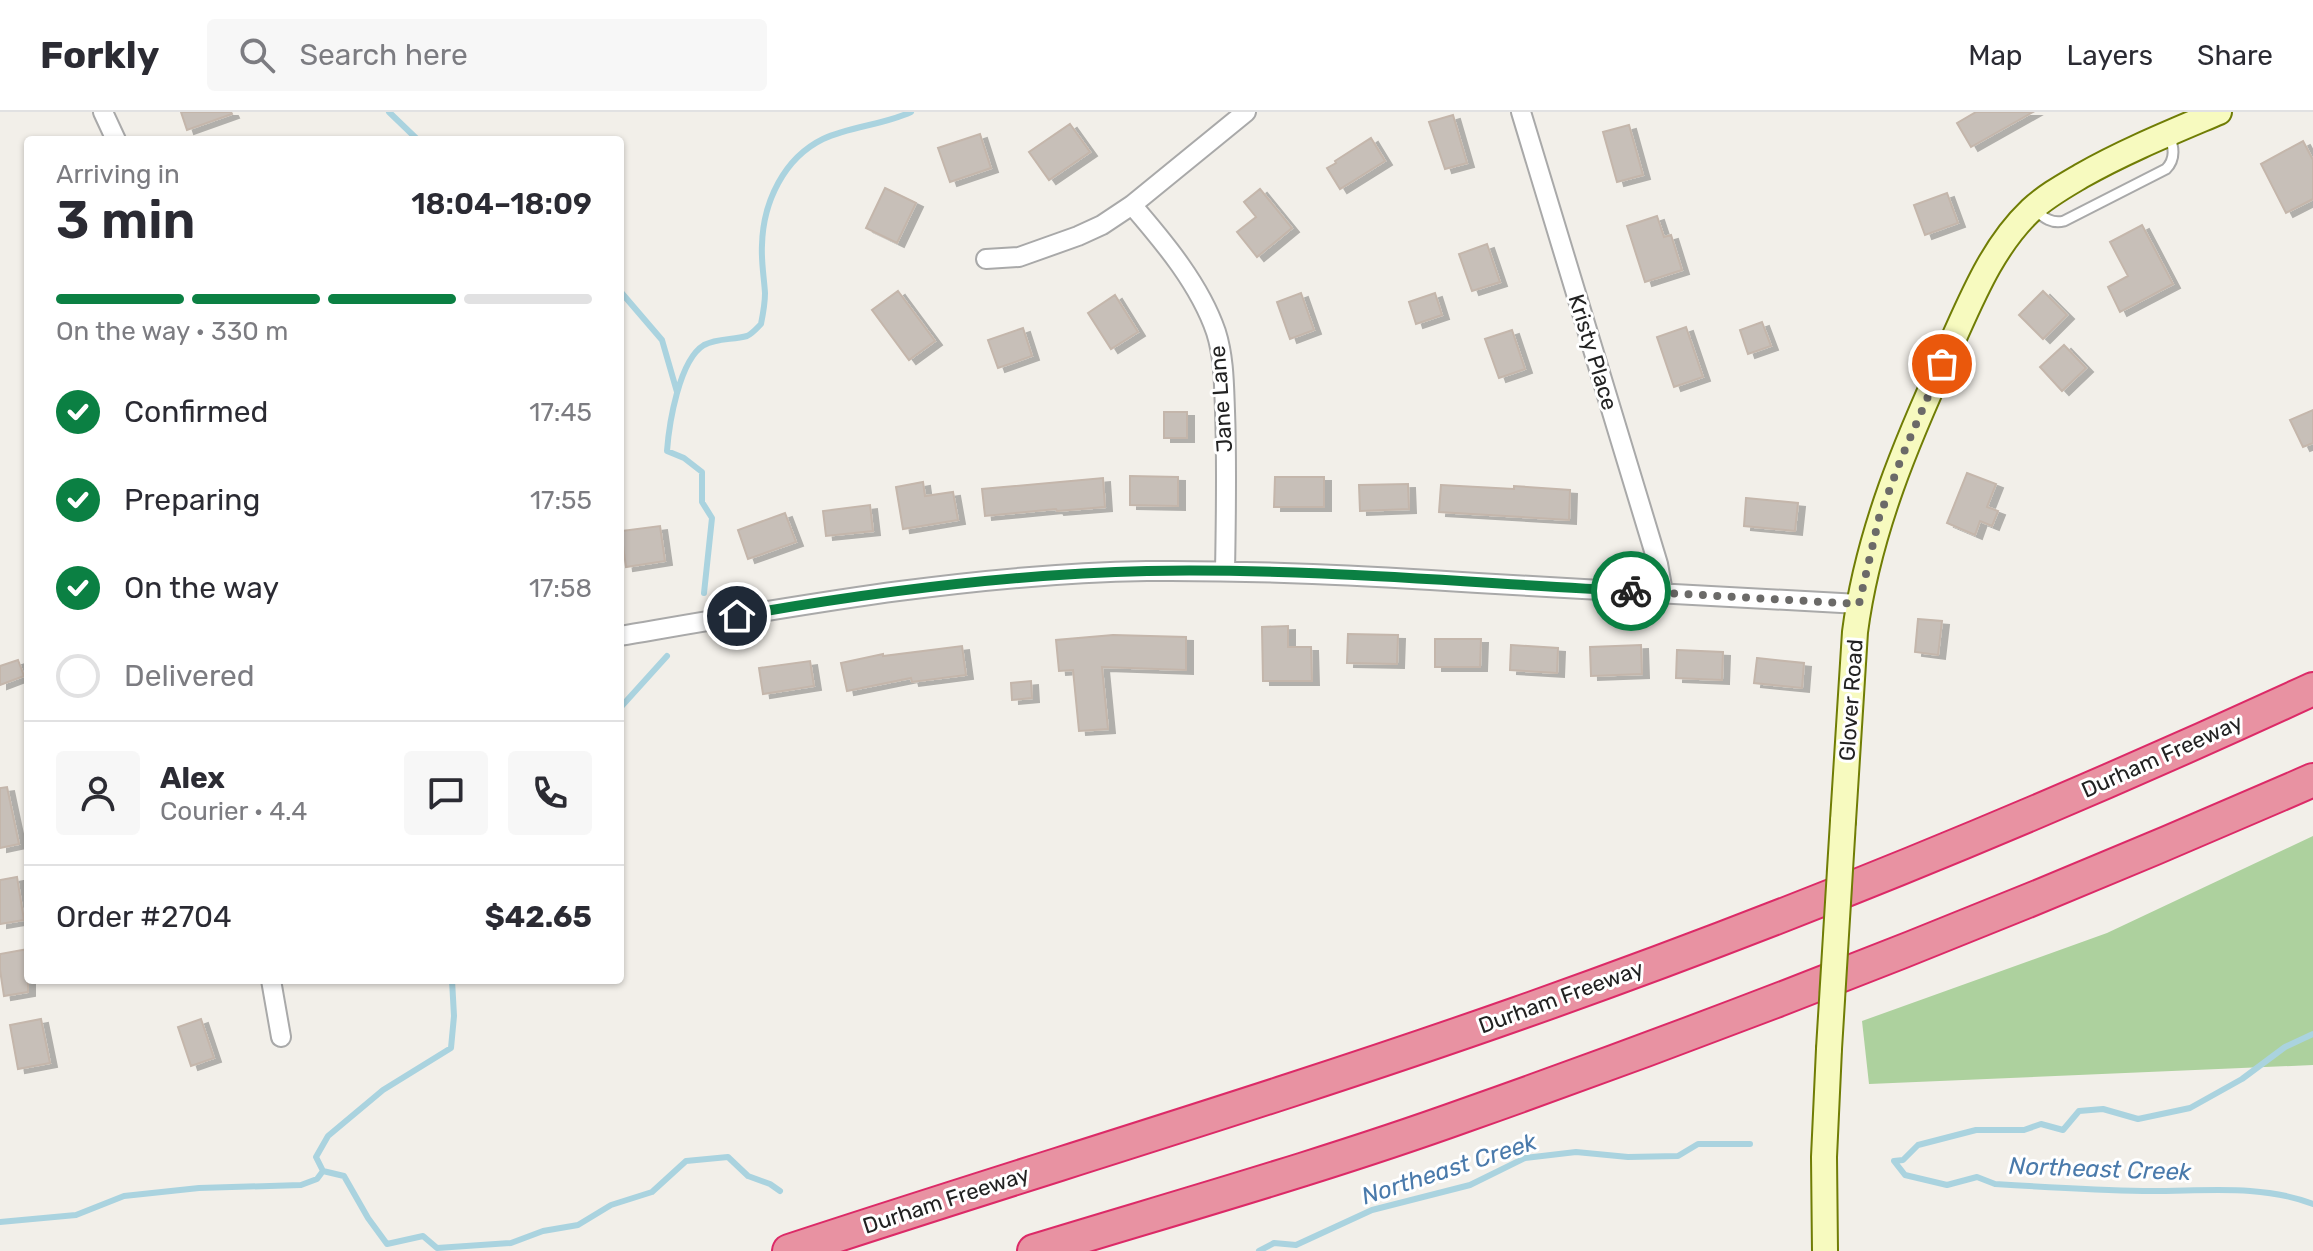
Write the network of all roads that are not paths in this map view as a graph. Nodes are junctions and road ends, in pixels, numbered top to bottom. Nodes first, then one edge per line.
1 (103, 112) edge
2 (1246, 112) edge
3 (1521, 112) edge
4 (2206, 115) edge
5 (2169, 134) junction
6 (114, 136) edge
7 (1132, 205) junction
8 (2032, 208) junction
9 (986, 259) dead end
10 (1225, 571) junction
11 (1663, 592) junction
12 (1859, 604) junction
13 (624, 635) edge
14 (2313, 689) edge
15 (2313, 780) edge
16 (272, 984) edge
17 (281, 1037) dead end
18 (789, 1251) edge
19 (1034, 1251) edge
20 (1825, 1251) edge

1 - 6 street
2 - 7 street
3 - 11 street, Kristy Place
4 - 5 street, Glover Road
5 - 8 street, Glover Road
5 - 8 lane
7 - 9 street
7 - 10 street, Jane Lane
8 - 12 street, Glover Road
10 - 11 street
10 - 13 street
11 - 12 street
12 - 20 street, Glover Road, bridge
14 - 18 highway, Durham Freeway
15 - 19 highway
16 - 17 street

